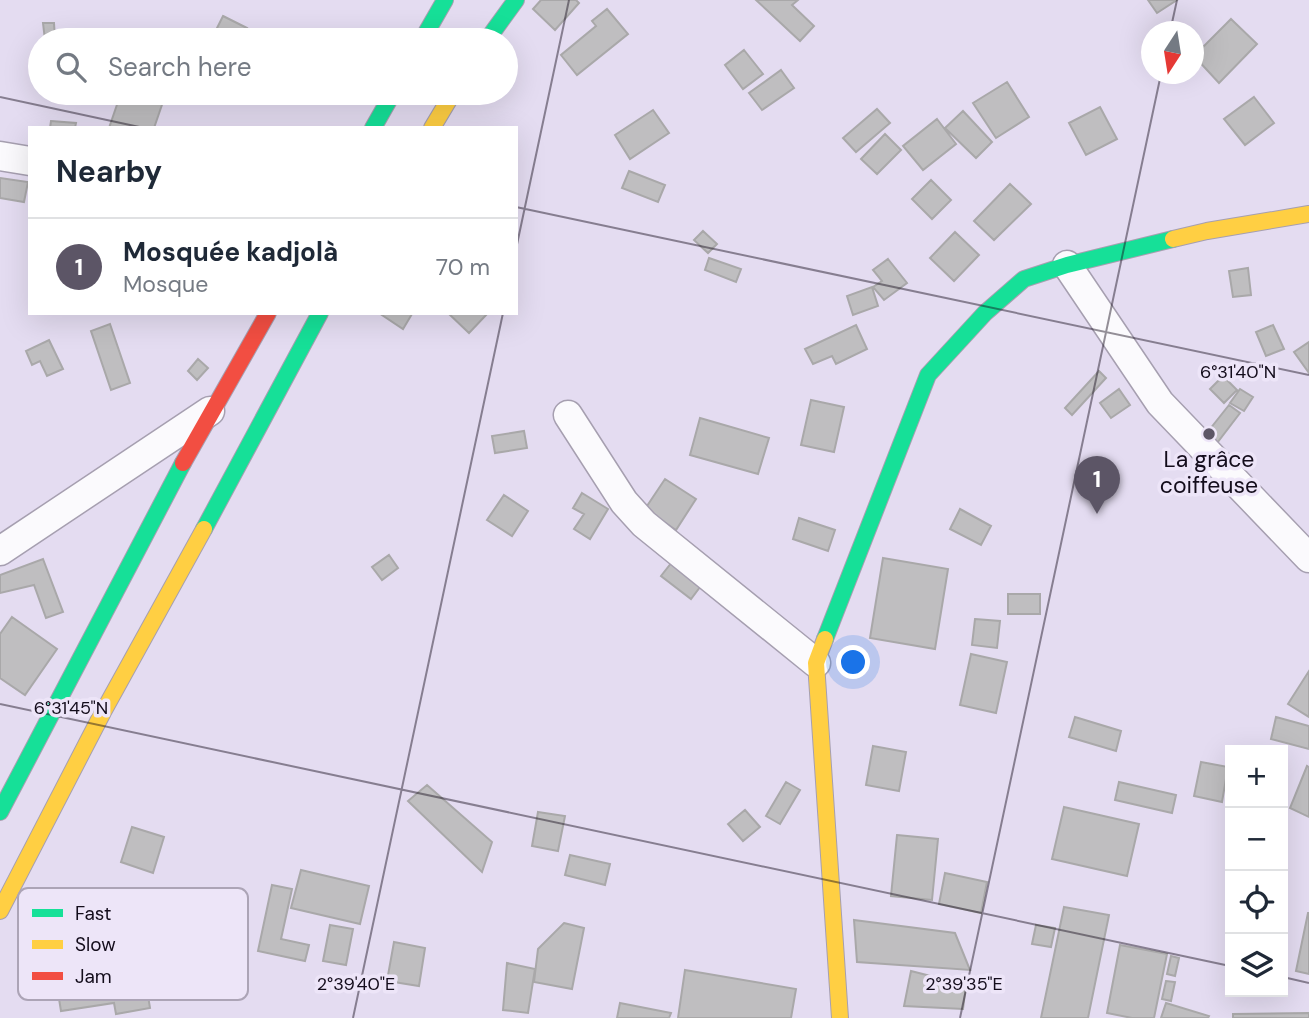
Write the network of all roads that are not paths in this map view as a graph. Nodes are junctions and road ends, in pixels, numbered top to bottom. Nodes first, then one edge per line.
1 (445, 0) edge
2 (516, 0) edge
3 (429, 28) edge
4 (496, 28) edge
5 (386, 105) edge
6 (446, 105) edge
7 (374, 126) edge
8 (433, 126) edge
9 (0, 156) edge
10 (28, 161) edge
11 (1309, 214) edge
12 (1067, 265) junction
13 (267, 315) edge
14 (319, 315) edge
15 (212, 410) junction
16 (568, 415) dead end
17 (0, 551) edge
18 (1309, 558) edge
19 (816, 663) junction
20 (0, 812) edge
21 (0, 911) edge
22 (840, 1018) edge

1 - 3 main road
2 - 4 main road
5 - 7 main road
6 - 8 main road
9 - 10 street
11 - 12 main road
12 - 18 street
12 - 19 main road
13 - 15 main road
14 - 21 main road
15 - 17 street
15 - 20 main road
16 - 19 street
19 - 22 main road

